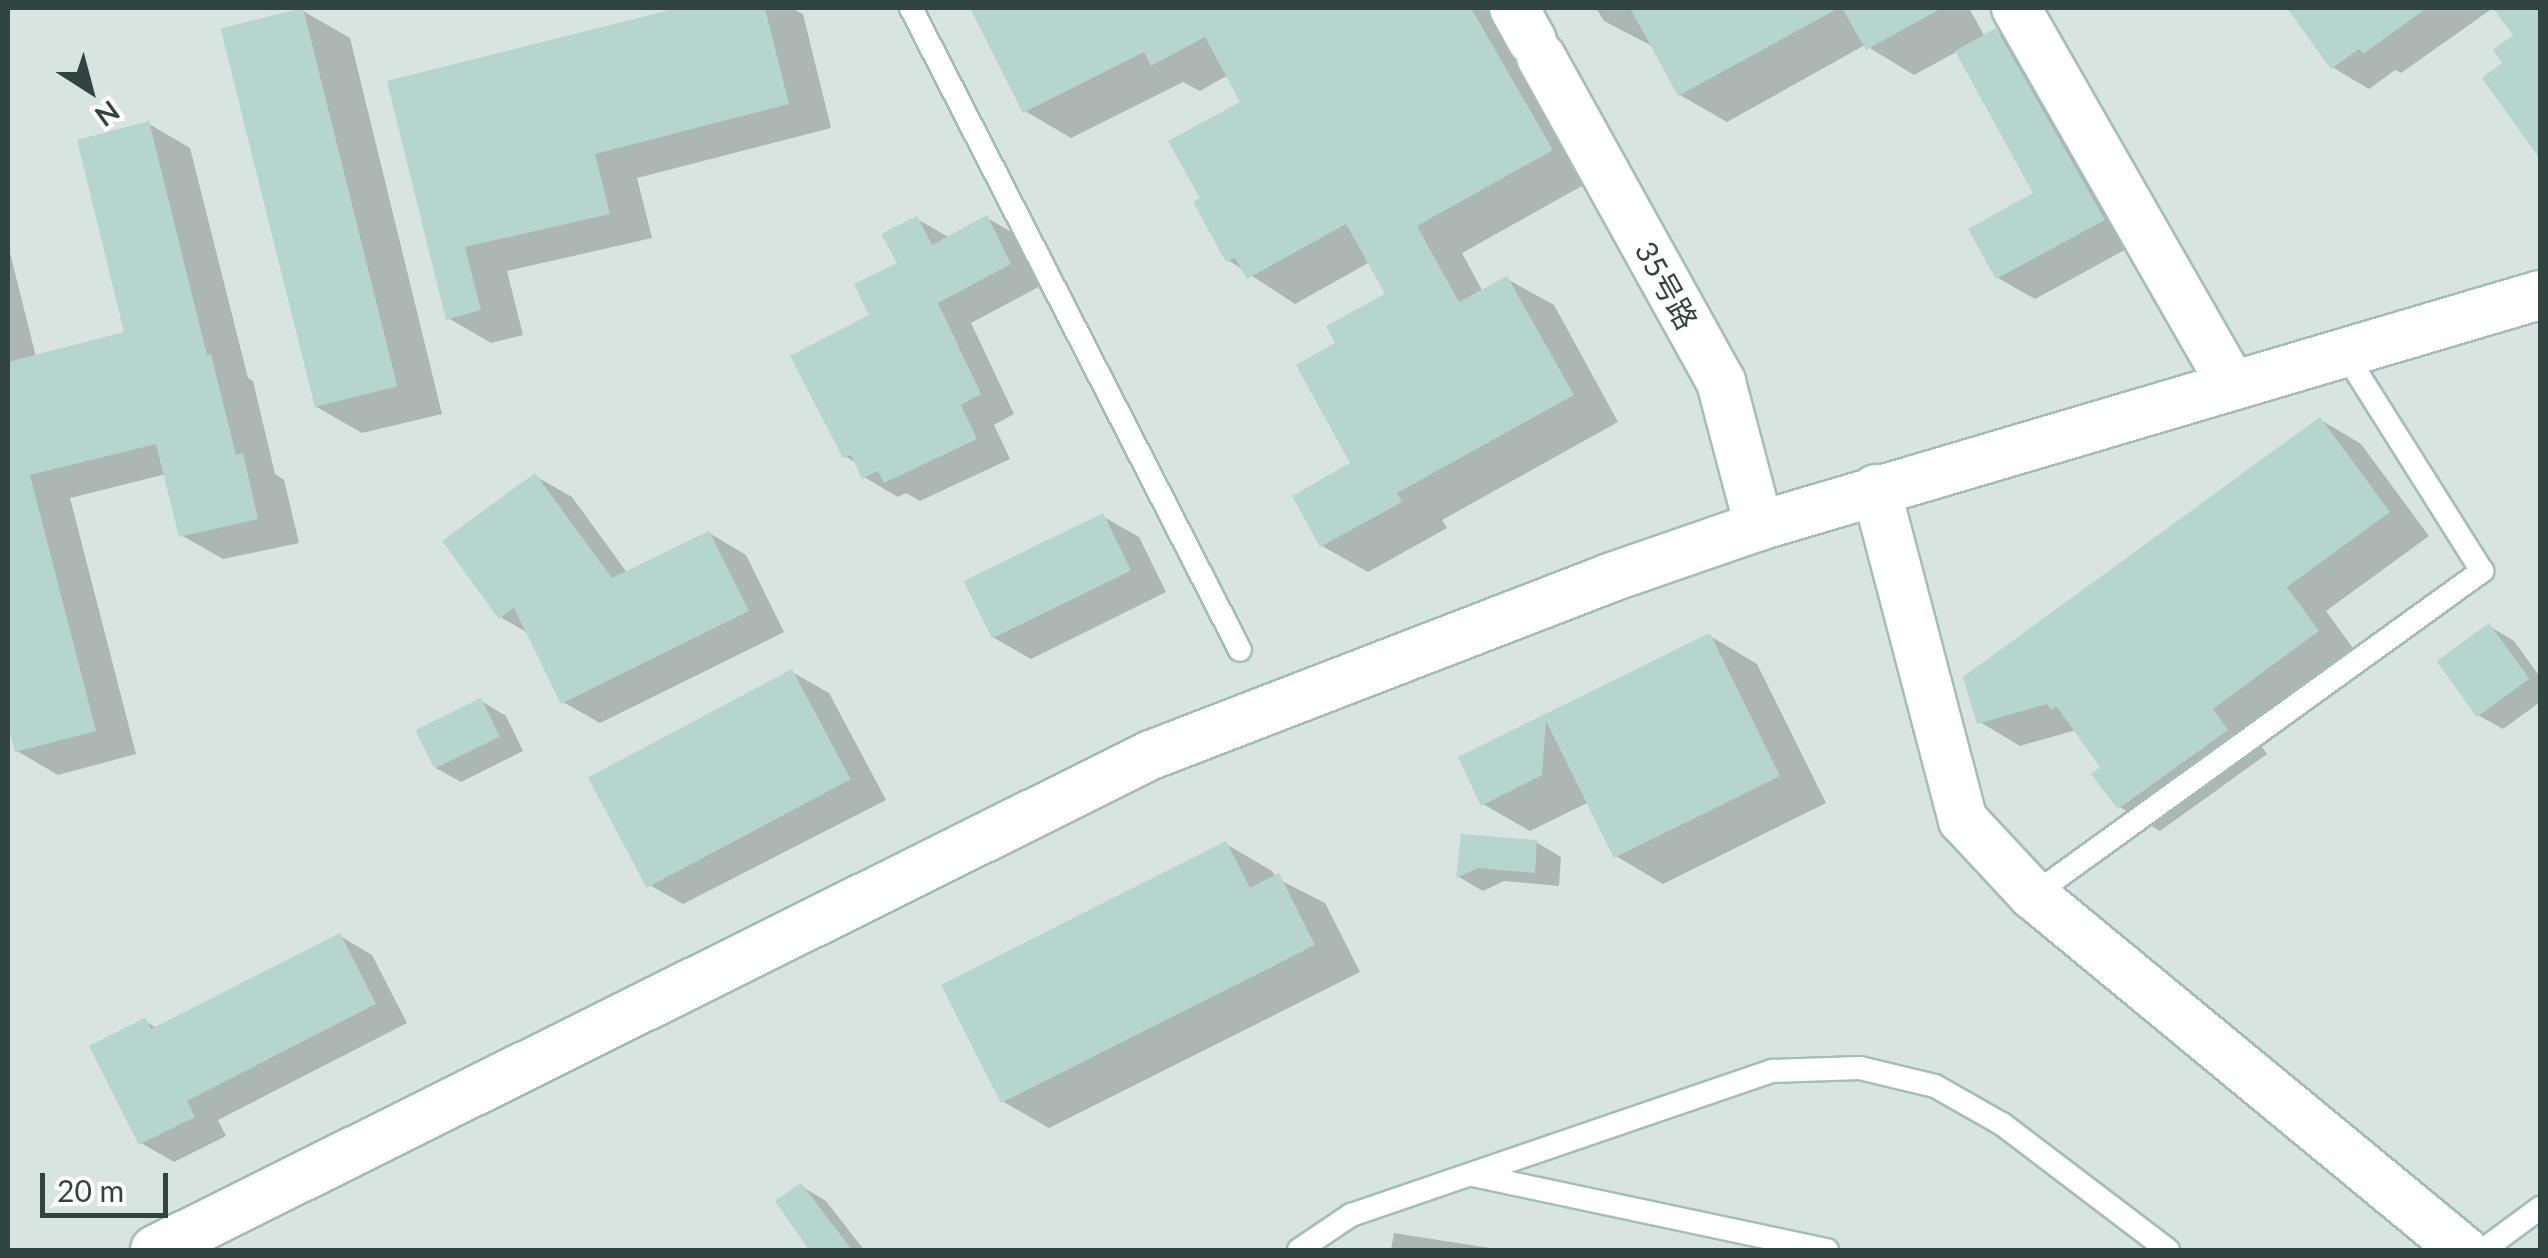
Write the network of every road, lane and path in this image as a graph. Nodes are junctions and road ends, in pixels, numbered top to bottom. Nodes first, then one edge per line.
1 (910, 8) edge
2 (2016, 8) edge
3 (1529, 35) edge
4 (2540, 295) edge
5 (2344, 352) junction
6 (2231, 384) junction
7 (1876, 489) junction
8 (1760, 526) junction
9 (1240, 650) dead end
10 (2034, 895) junction
11 (1470, 1174) junction
12 (2540, 1208) edge
13 (155, 1250) edge
14 (1299, 1250) edge
15 (1827, 1250) edge
16 (2168, 1250) edge
17 (2463, 1250) edge
18 (2482, 1250) edge

1 - 9 lane
2 - 6 street
3 - 8 street, 35号路
4 - 5 street
5 - 6 street
5 - 10 lane
6 - 7 street
7 - 8 street
7 - 10 street
8 - 13 street
10 - 17 street
11 - 14 lane
11 - 15 lane
11 - 16 lane
12 - 18 lane

